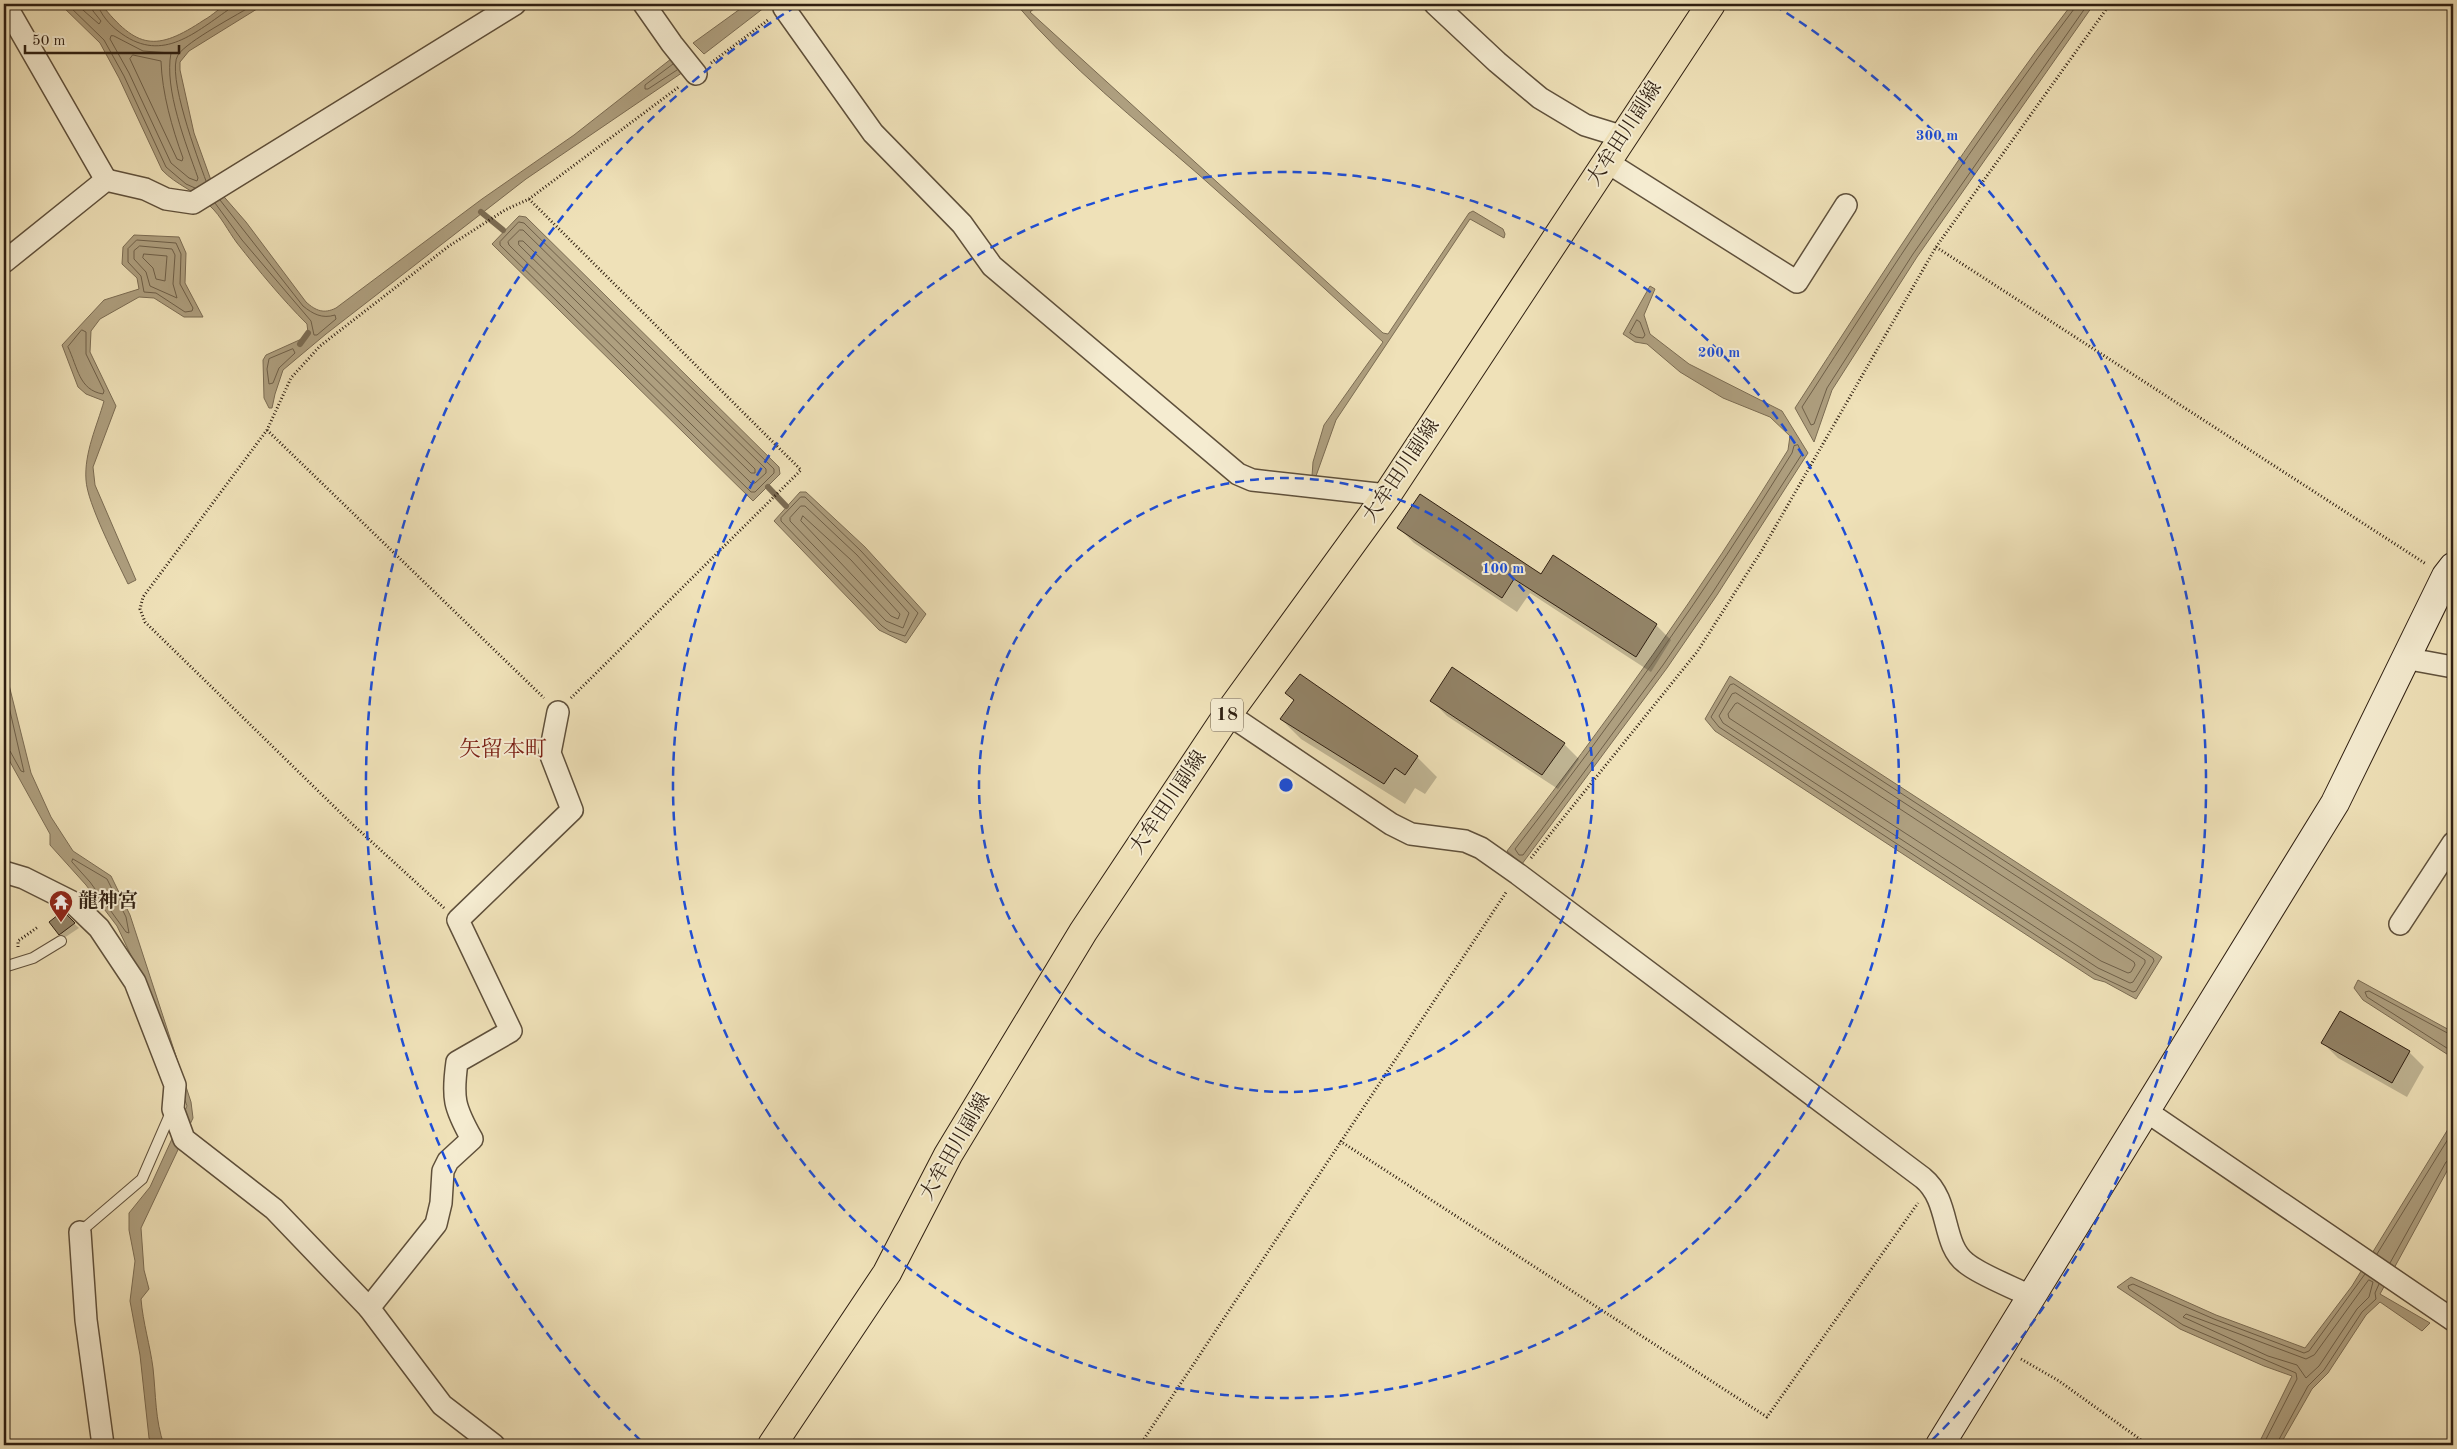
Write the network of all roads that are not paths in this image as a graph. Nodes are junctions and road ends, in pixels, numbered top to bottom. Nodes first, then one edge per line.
1 (5, 4) edge
2 (515, 4) edge
3 (644, 4) edge
4 (1435, 4) edge
5 (1712, 4) edge
6 (784, 8) road end
7 (693, 69) road end
8 (1624, 137) junction
9 (1607, 162) junction
10 (106, 180) junction
11 (1846, 205) dead end
12 (4, 262) edge
13 (1387, 496) junction
14 (2449, 572) edge
15 (2404, 658) junction
16 (2453, 668) edge
17 (558, 712) road end
18 (1228, 714) junction
19 (2453, 843) edge
20 (4, 872) edge
21 (2400, 924) dead end
22 (61, 941) dead end
23 (4, 967) edge
24 (173, 1109) junction
25 (2146, 1111) junction
26 (80, 1232) joint
27 (2032, 1297) junction
28 (368, 1308) junction
29 (2453, 1320) edge
30 (103, 1445) edge
31 (494, 1445) edge
32 (772, 1445) edge
33 (1940, 1445) edge

1 - 10 street
2 - 10 street
3 - 7 street
4 - 8 street
5 - 8 main road, 大牟田川副線 / 18
6 - 13 street
8 - 9 main road, 大牟田川副線 / 18
9 - 11 street
9 - 13 main road, 大牟田川副線 / 18
10 - 12 street
13 - 18 main road, 大牟田川副線 / 18
14 - 15 street
15 - 16 street
15 - 25 street
17 - 28 street
18 - 27 street
18 - 32 main road, 大牟田川副線 / 18
19 - 21 street
20 - 24 street
22 - 23 lane
24 - 26 lane
24 - 28 street
25 - 27 street
25 - 29 street
26 - 30 street
27 - 33 street
28 - 31 street

